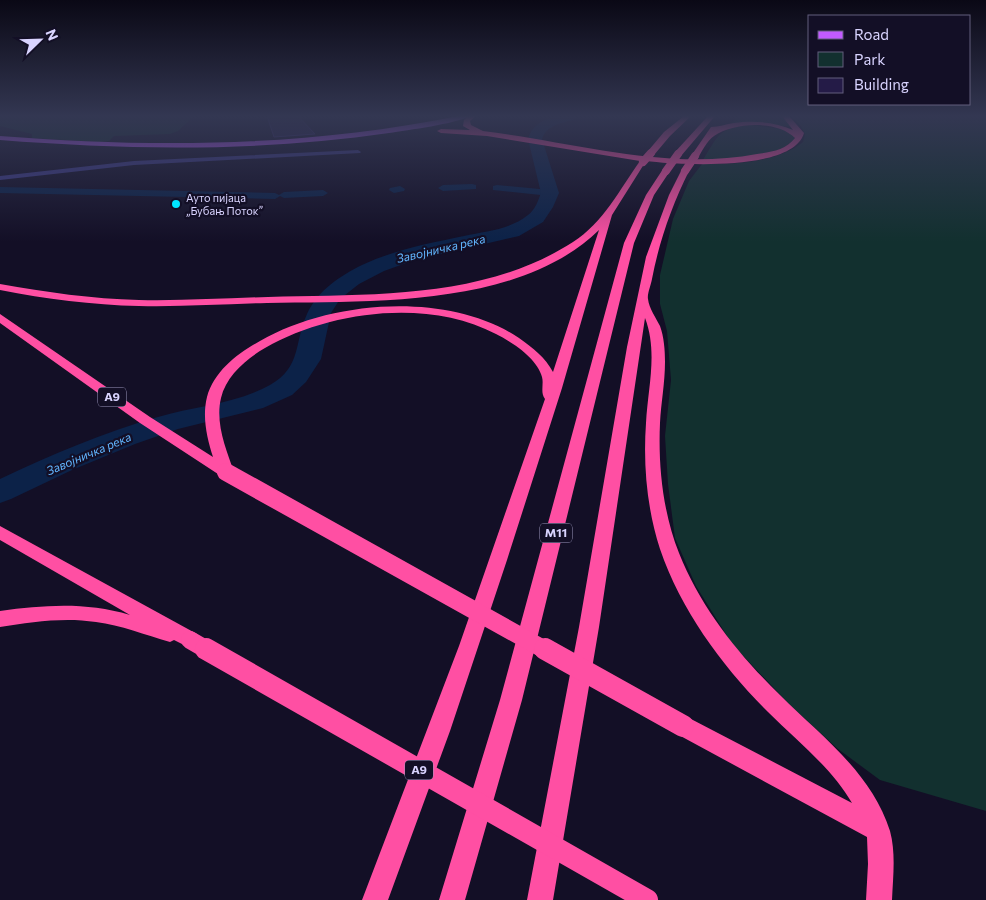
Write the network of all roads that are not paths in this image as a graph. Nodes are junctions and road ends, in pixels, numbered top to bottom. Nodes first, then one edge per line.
1 (199, 158) edge
2 (644, 158) edge
3 (646, 158) edge
4 (675, 158) edge
5 (694, 158) edge
6 (753, 158) edge
7 (0, 178) edge
8 (608, 216) junction
9 (0, 288) edge
10 (642, 300) junction
11 (1, 318) edge
12 (548, 407) junction
13 (226, 472) junction
14 (0, 532) edge
15 (0, 620) edge
16 (190, 640) junction
17 (877, 829) junction
18 (375, 900) edge
19 (452, 900) edge
20 (540, 900) edge
21 (647, 900) edge
22 (878, 900) edge

1 - 7 street
2 - 6 highway
3 - 8 highway, bridge
4 - 19 highway, M11, bridge
5 - 10 highway, bridge
8 - 9 highway
8 - 12 highway
10 - 17 highway
10 - 20 highway
11 - 13 highway, A9
12 - 13 highway
12 - 18 highway
13 - 17 highway, A9, bridge
14 - 16 highway, A9
15 - 16 highway
16 - 21 highway, A9, bridge
17 - 22 highway

